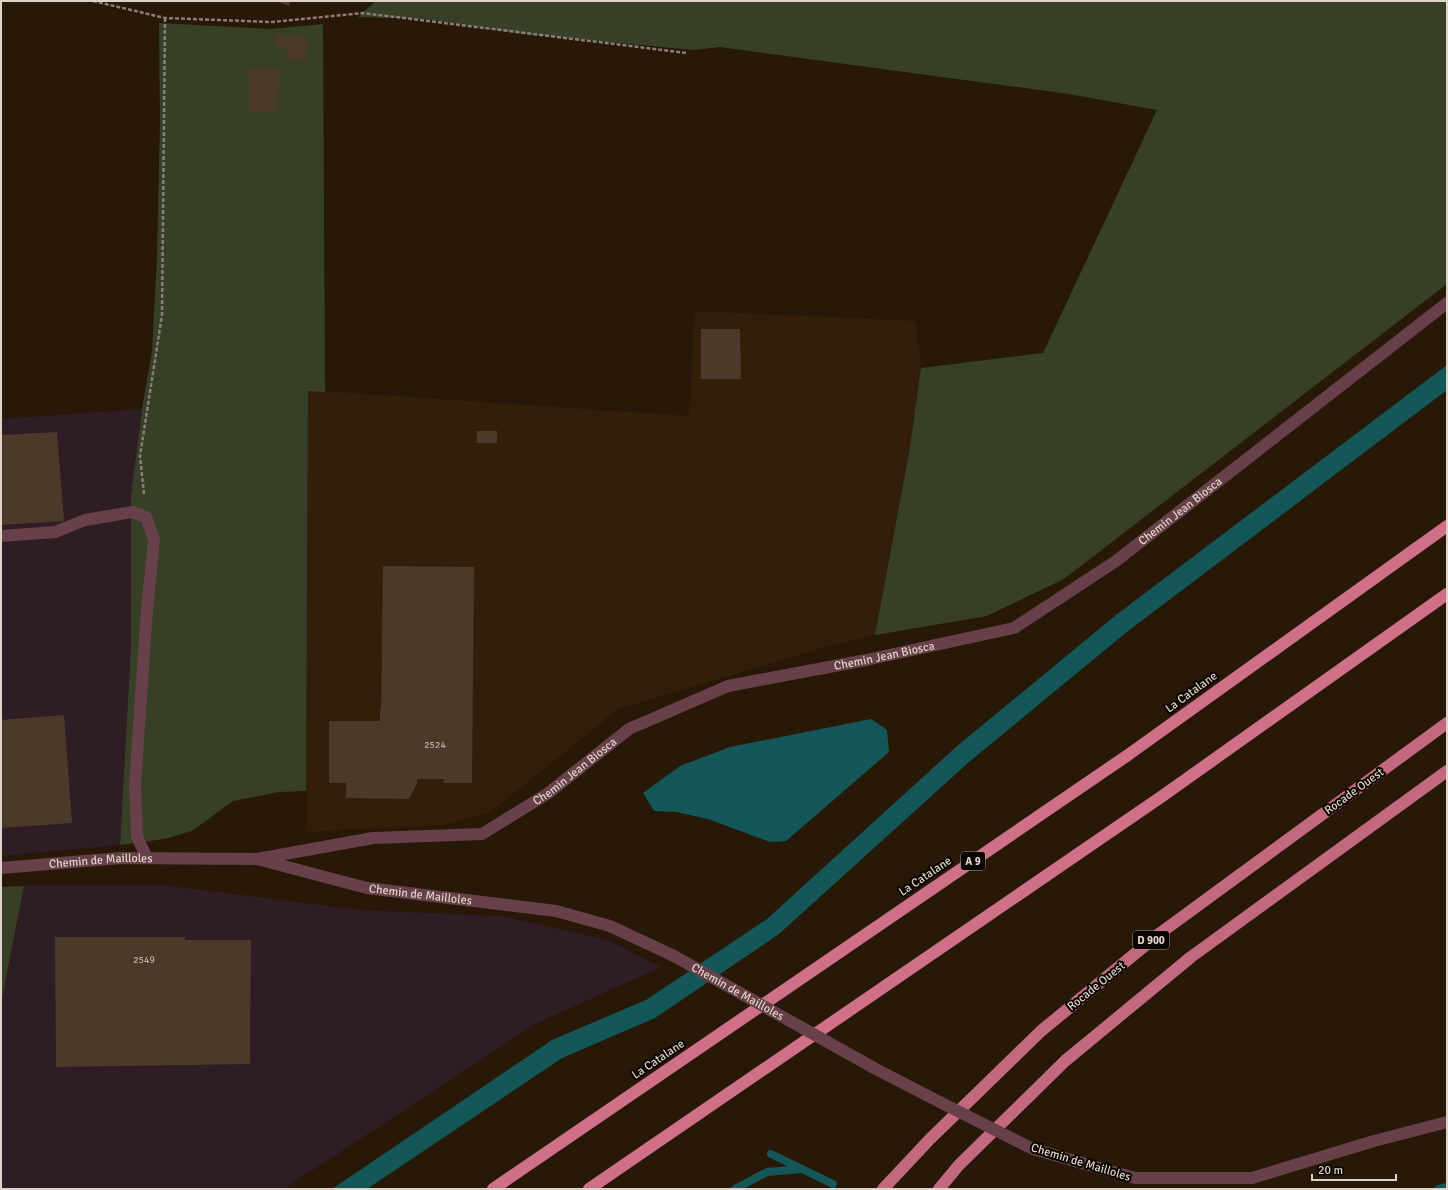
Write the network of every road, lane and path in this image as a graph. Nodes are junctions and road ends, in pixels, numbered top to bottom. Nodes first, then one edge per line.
1 (93, 1) edge
2 (165, 18) junction
3 (687, 53) dead end
4 (1447, 304) edge
5 (146, 517) junction
6 (1447, 526) edge
7 (1, 536) edge
8 (1447, 594) edge
9 (1447, 723) edge
10 (1447, 771) edge
11 (147, 858) junction
12 (257, 859) junction
13 (1, 868) edge
14 (1447, 1122) edge
15 (494, 1189) edge
16 (590, 1189) edge
17 (883, 1189) edge
18 (939, 1189) edge

1 - 2 path
2 - 3 path
2 - 5 path
4 - 12 street, Chemin Jean Biosca
5 - 7 street
5 - 11 street
6 - 15 highway, La Catalane / A 9
8 - 16 highway
9 - 17 highway, Rocade Ouest / D 900
10 - 18 highway
11 - 12 street, Chemin de Mailloles
11 - 13 street, Chemin de Mailloles
12 - 14 street, Chemin de Mailloles, bridge

